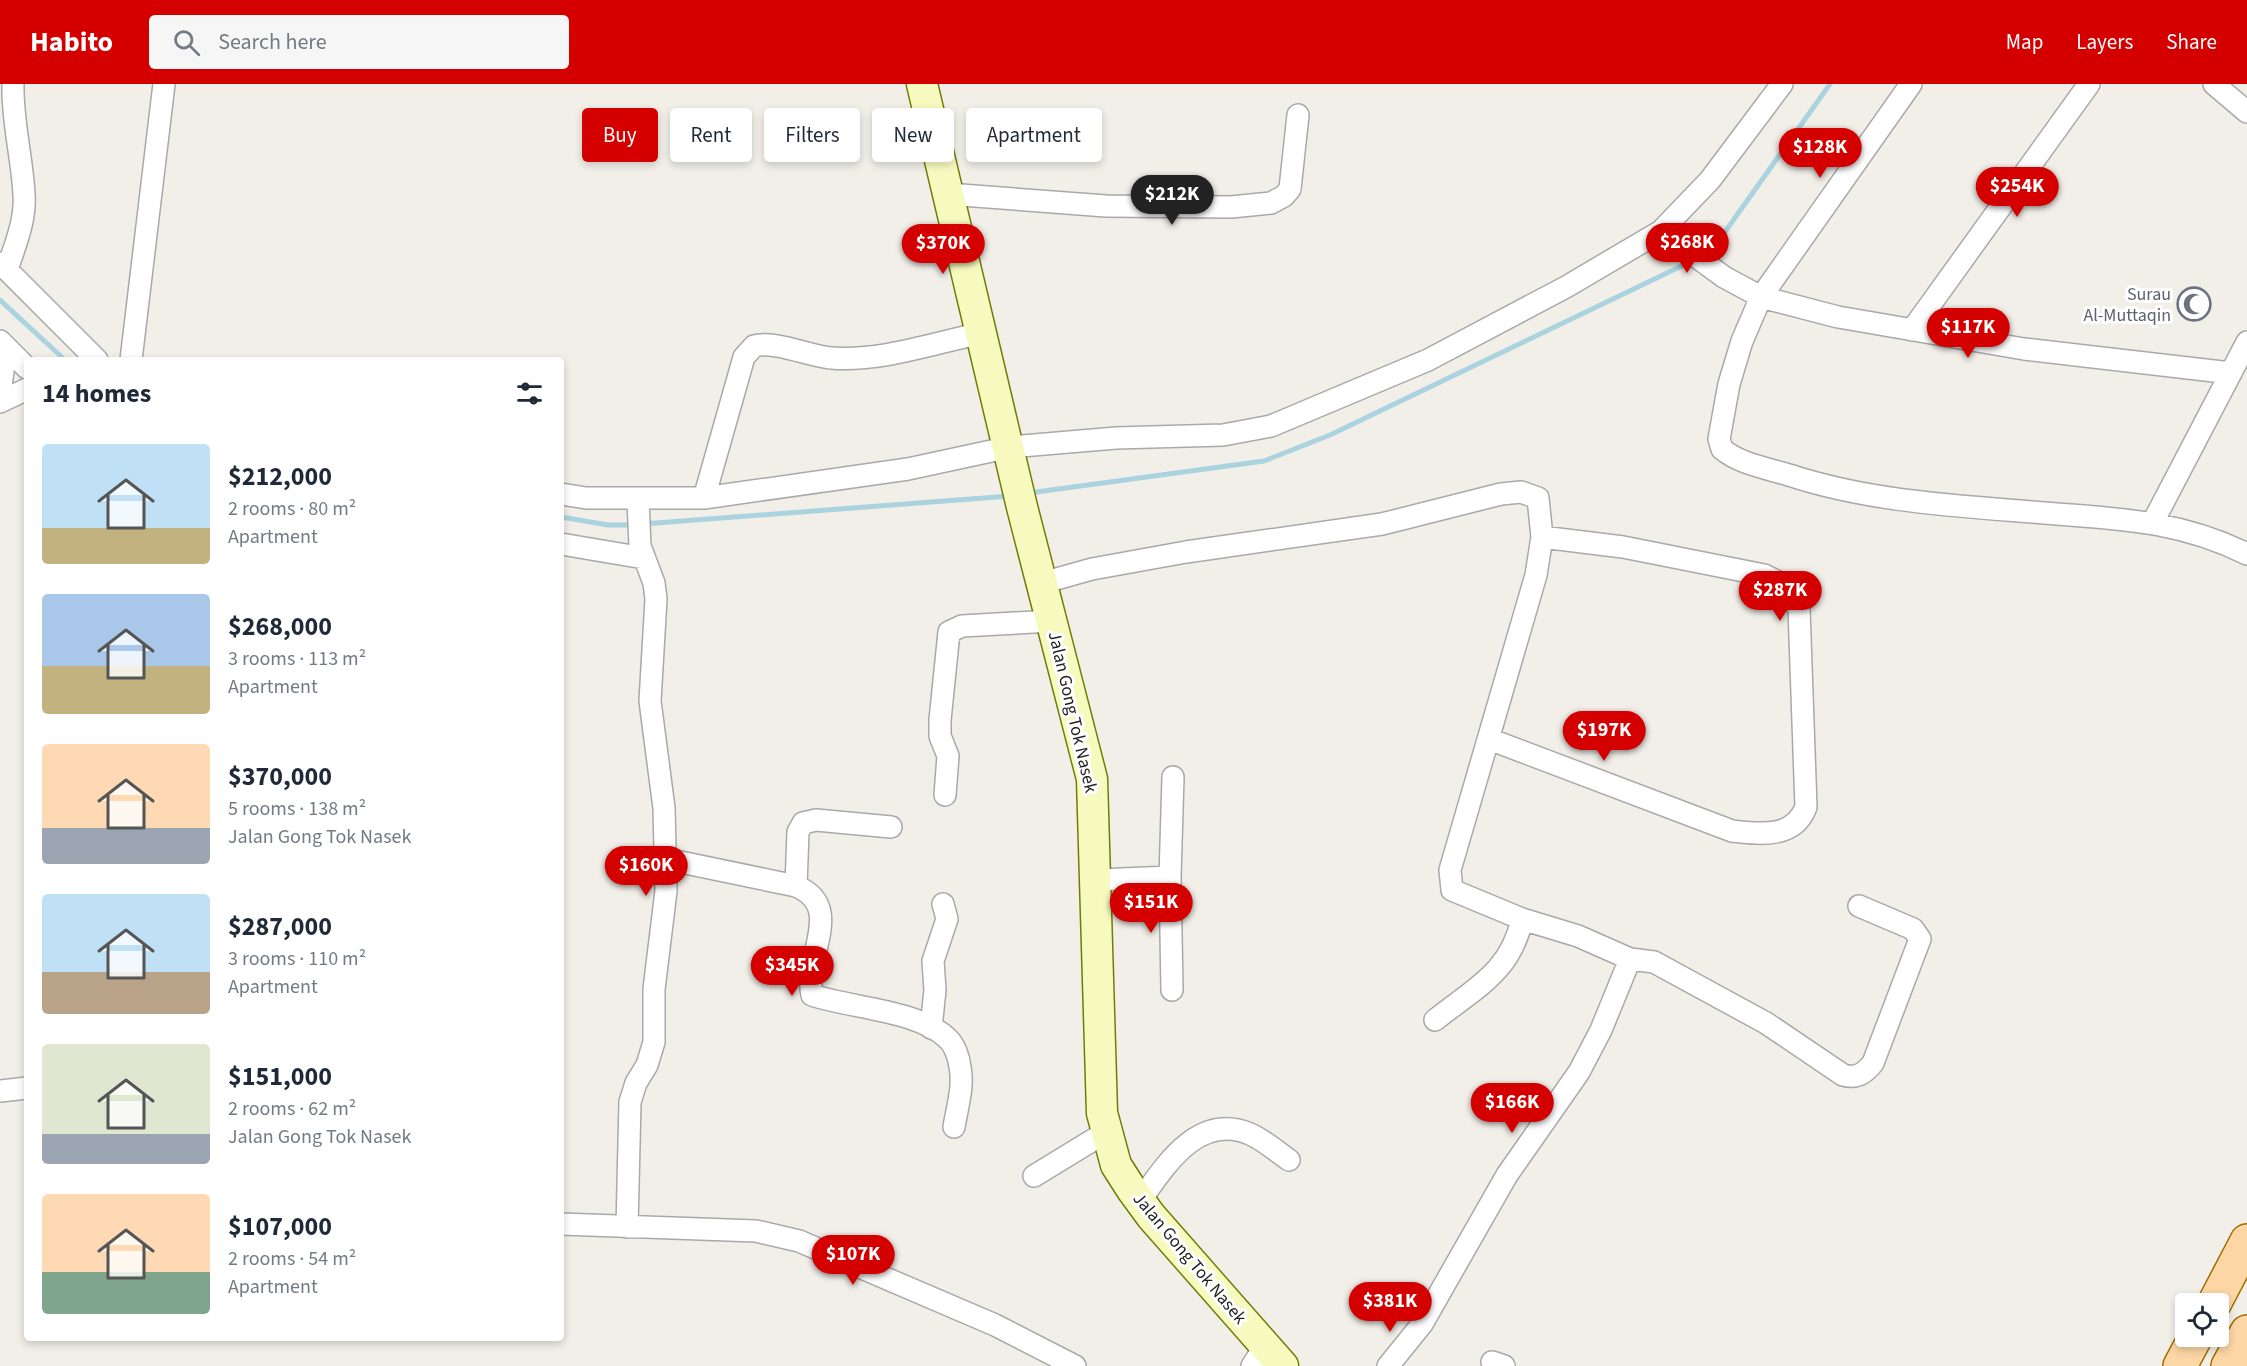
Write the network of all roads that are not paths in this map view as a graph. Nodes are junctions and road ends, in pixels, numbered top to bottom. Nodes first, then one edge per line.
1 (13, 84) edge
2 (164, 84) edge
3 (922, 84) edge
4 (1782, 84) edge
5 (1911, 84) edge
6 (2090, 84) edge
7 (2214, 84) edge
8 (2247, 112) edge
9 (1298, 115) dead end
10 (948, 194) junction
11 (1667, 235) junction
12 (4, 267) edge
13 (1761, 297) junction
14 (1912, 330) junction
15 (982, 333) junction
16 (2247, 342) edge
17 (3, 344) edge
18 (93, 357) edge
19 (131, 357) edge
20 (24, 365) edge
21 (2230, 373) junction
22 (24, 390) edge
23 (0, 395) edge
24 (0, 402) edge
25 (1010, 452) junction
26 (564, 494) edge
27 (704, 498) junction
28 (638, 503) junction
29 (2153, 522) junction
30 (1542, 537) junction
31 (564, 544) edge
32 (642, 552) junction
33 (2247, 554) edge
34 (1042, 583) junction
35 (1052, 621) junction
36 (1489, 740) junction
37 (1173, 777) dead end
38 (945, 795) dead end
39 (891, 826) dead end
40 (666, 859) junction
41 (1170, 877) junction
42 (1097, 880) junction
43 (796, 886) junction
44 (942, 904) dead end
45 (1859, 906) dead end
46 (1522, 919) junction
47 (1630, 959) junction
48 (1172, 990) dead end
49 (1435, 1020) dead end
50 (931, 1029) junction
51 (24, 1088) edge
52 (0, 1091) edge
53 (954, 1126) dead end
54 (1106, 1132) junction
55 (1289, 1160) dead end
56 (1034, 1176) dead end
57 (1140, 1201) junction
58 (564, 1224) edge
59 (627, 1227) junction
60 (2247, 1241) edge
61 (2220, 1293) edge
62 (2247, 1332) edge
63 (2190, 1347) edge
64 (1267, 1359) edge
65 (1075, 1366) edge
66 (1388, 1366) edge
67 (2180, 1366) edge
68 (2229, 1366) edge

1 - 12 street
2 - 19 street
3 - 10 main road, Jalan Gong Tok Nasek
4 - 11 street
5 - 13 street
6 - 14 street
7 - 8 street
9 - 10 street
10 - 15 main road, Jalan Gong Tok Nasek
11 - 13 street
11 - 25 street
12 - 18 street
13 - 14 street
13 - 29 street
14 - 21 street
15 - 25 main road, Jalan Gong Tok Nasek
15 - 27 street
16 - 21 street
17 - 20 street
17 - 23 street
21 - 29 street
22 - 24 street
25 - 27 street
25 - 34 main road, Jalan Gong Tok Nasek
26 - 28 street
27 - 28 street
28 - 32 street
29 - 33 street
30 - 34 street
30 - 36 street
30 - 36 street
31 - 32 street
32 - 40 street
34 - 35 main road, Jalan Gong Tok Nasek
35 - 38 street
35 - 42 main road, Jalan Gong Tok Nasek
36 - 46 street
37 - 41 street
39 - 43 street
40 - 43 street
40 - 59 street
41 - 42 street
41 - 48 street
42 - 54 main road, Jalan Gong Tok Nasek
43 - 50 street
44 - 50 street
45 - 47 street
46 - 47 street
46 - 49 street
47 - 66 street
50 - 53 street
51 - 52 street
54 - 56 street
54 - 57 main road, Jalan Gong Tok Nasek
55 - 57 street
57 - 64 main road, Jalan Gong Tok Nasek
58 - 59 street
59 - 65 street
60 - 61 main road
62 - 68 main road
63 - 67 main road

